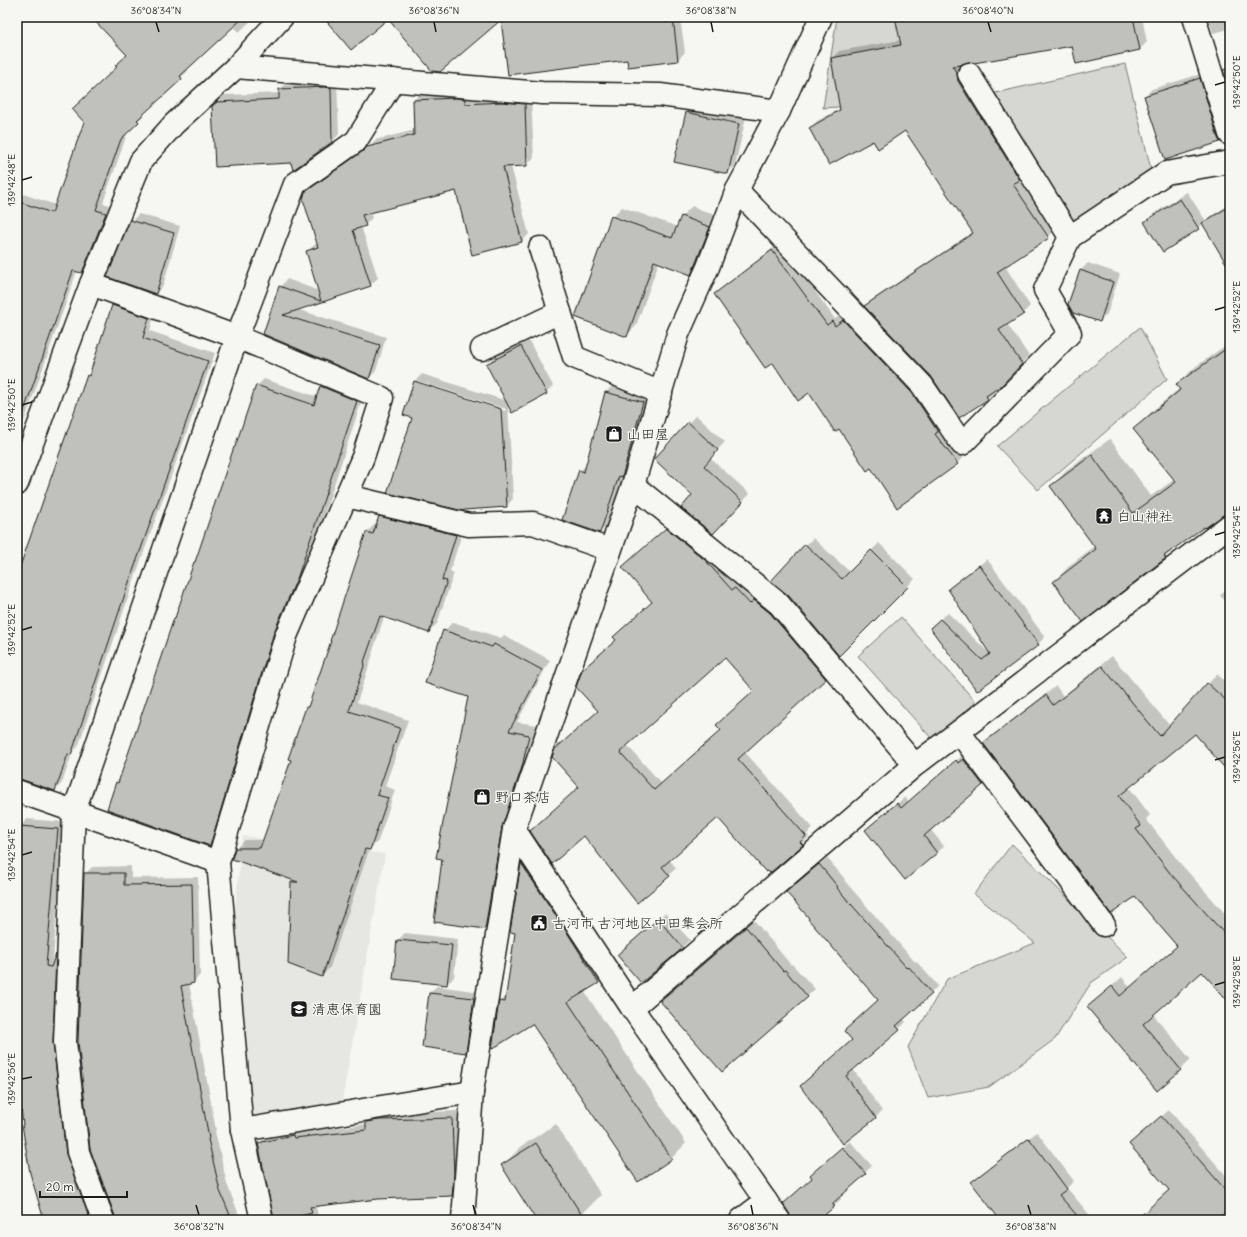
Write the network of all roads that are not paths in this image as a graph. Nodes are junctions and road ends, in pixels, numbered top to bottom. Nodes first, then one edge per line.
1 (282, 17) edge
2 (821, 17) edge
3 (1194, 17) edge
4 (236, 67) junction
5 (969, 74) dead end
6 (394, 80) junction
7 (779, 111) junction
8 (1230, 134) edge
9 (1230, 162) edge
10 (737, 190) junction
11 (1070, 237) junction
12 (540, 248) dead end
13 (91, 284) junction
14 (560, 312) junction
15 (237, 337) junction
16 (482, 349) dead end
17 (660, 393) junction
18 (17, 484) edge
19 (633, 485) junction
20 (347, 496) junction
21 (1230, 525) edge
22 (610, 550) junction
23 (959, 732) junction
24 (915, 765) junction
25 (17, 791) edge
26 (74, 811) junction
27 (514, 829) junction
28 (218, 862) junction
29 (1104, 925) dead end
30 (632, 1008) junction
31 (472, 1092) junction
32 (242, 1130) junction
33 (766, 1201) junction
34 (103, 1220) edge
35 (262, 1220) edge
36 (463, 1220) edge
37 (741, 1220) edge
38 (779, 1220) edge

1 - 4 street
2 - 7 street
3 - 8 street
4 - 6 street
4 - 13 street
5 - 11 street
6 - 7 street
6 - 15 street
7 - 10 street
9 - 11 street
10 - 11 street
10 - 17 street
12 - 14 street
13 - 15 street
13 - 18 street
14 - 16 street
14 - 17 street
15 - 20 street
15 - 26 street
17 - 19 street
19 - 22 street
19 - 24 street
20 - 22 street
20 - 28 street
21 - 23 street
22 - 27 street
23 - 24 street
23 - 29 street
24 - 30 street
25 - 26 street
26 - 28 street
26 - 34 street
27 - 30 street
27 - 31 street
28 - 32 street
30 - 33 street
31 - 32 street
31 - 36 street
32 - 35 street
33 - 37 street
33 - 38 street

